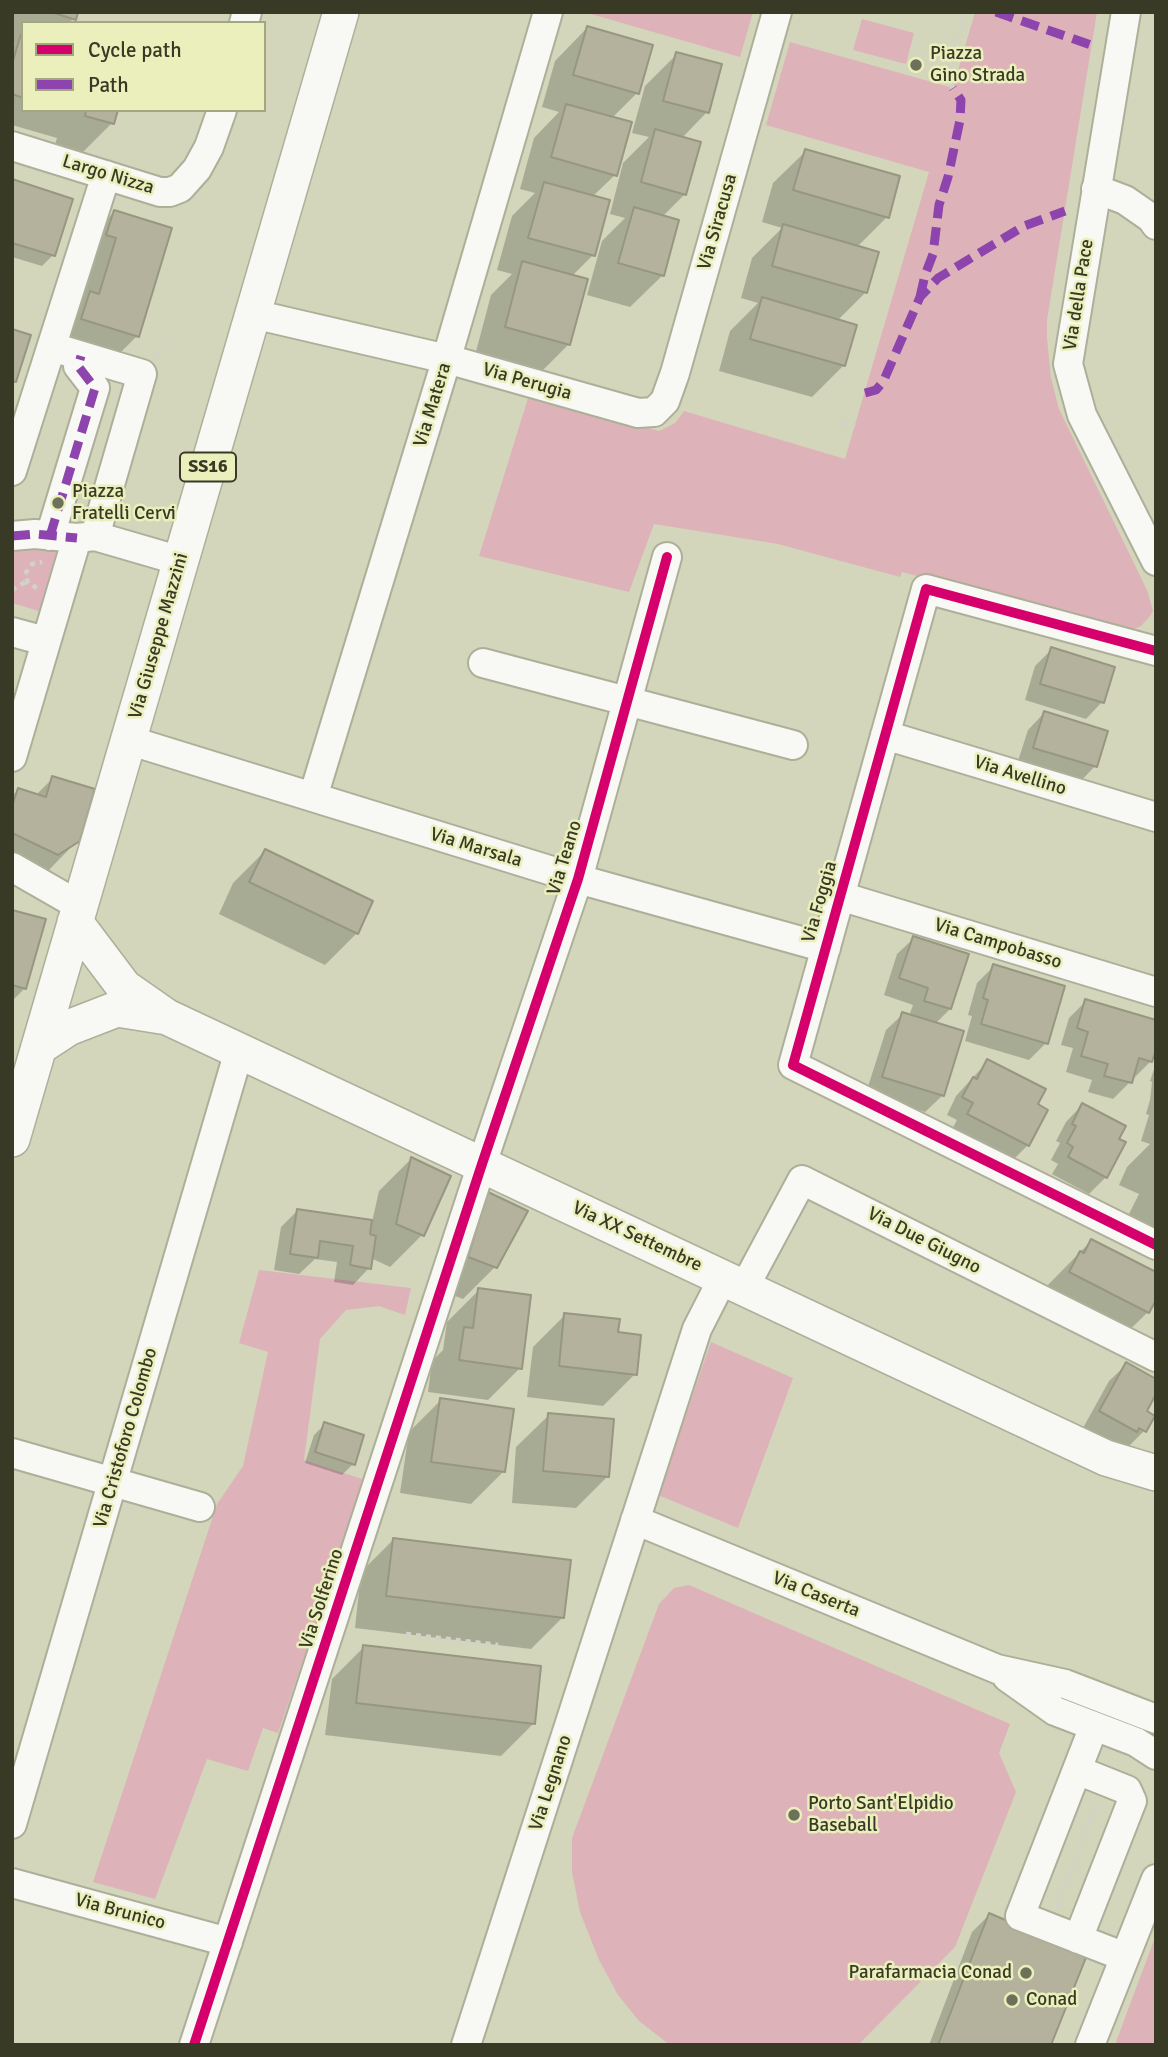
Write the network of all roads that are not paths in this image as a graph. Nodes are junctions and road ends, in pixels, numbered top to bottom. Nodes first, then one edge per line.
1 (341, 12) edge
2 (548, 12) edge
3 (777, 12) edge
4 (1126, 12) edge
5 (221, 112) edge
6 (12, 146) edge
7 (106, 175) junction
8 (1096, 189) junction
9 (1156, 225) edge
10 (253, 314) junction
11 (51, 347) junction
12 (81, 356) junction
13 (447, 359) junction
14 (638, 413) joint
15 (12, 471) edge
16 (12, 536) edge
17 (74, 537) junction
18 (667, 557) dead end
19 (181, 561) junction
20 (1156, 561) edge
21 (12, 632) edge
22 (45, 641) junction
23 (1156, 650) edge
24 (483, 663) dead end
25 (627, 701) junction
26 (885, 735) junction
27 (128, 740) junction
28 (793, 745) dead end
29 (12, 757) edge
30 (313, 797) junction
31 (1156, 817) edge
32 (12, 867) edge
33 (578, 879) junction
34 (840, 896) junction
35 (78, 914) junction
36 (826, 947) junction
37 (59, 979) junction
38 (1156, 992) edge
39 (121, 998) junction
40 (39, 1047) junction
41 (239, 1051) junction
42 (12, 1139) edge
43 (482, 1164) junction
44 (1156, 1245) edge
45 (733, 1283) junction
46 (1156, 1357) edge
47 (12, 1453) edge
48 (1156, 1455) edge
49 (1106, 1458) junction
50 (1156, 1472) edge
51 (113, 1482) junction
52 (200, 1507) dead end
53 (635, 1520) junction
54 (996, 1669) junction
55 (1156, 1719) edge
56 (1094, 1726) junction
57 (1156, 1755) edge
58 (1077, 1770) junction
59 (12, 1824) edge
60 (12, 1883) edge
61 (1155, 1885) edge
62 (1078, 1939) junction
63 (228, 1942) junction
64 (1125, 1957) junction
65 (194, 2045) edge
66 (466, 2045) edge
67 (1090, 2045) edge

1 - 10 main road, Via Giuseppe Mazzini / SS16
2 - 13 street, Via Matera
3 - 14 street, Via Siracusa
4 - 8 street, Via della Pace
5 - 7 street, Largo Nizza
6 - 7 street, Largo Nizza
7 - 11 street
8 - 9 street
8 - 20 street, Via della Pace
10 - 13 street, Via Perugia
10 - 19 main road, Via Giuseppe Mazzini / SS16
11 - 12 street
11 - 15 street
12 - 17 street
12 - 17 street
13 - 14 street, Via Perugia
13 - 30 street, Via Matera
16 - 17 street
17 - 19 street
17 - 22 street
18 - 25 street, Via Teano
19 - 27 main road, Via Giuseppe Mazzini / SS16
21 - 22 street
22 - 29 street
23 - 26 street, Via Foggia
24 - 25 street
25 - 28 street
25 - 33 street, Via Teano
26 - 31 street, Via Avellino
26 - 34 street, Via Foggia
27 - 30 street, Via Marsala
27 - 35 main road, Via Giuseppe Mazzini / SS16
30 - 33 street, Via Marsala
32 - 35 street
33 - 36 street, Via Marsala
33 - 43 street, Via Teano
34 - 36 street, Via Foggia
34 - 38 street, Via Campobasso
35 - 37 main road, Via Giuseppe Mazzini / SS16
35 - 39 main road
36 - 44 street, Via Foggia
37 - 39 main road, Via XX Settembre
37 - 40 main road, Via Giuseppe Mazzini / SS16
39 - 40 main road
39 - 41 main road, Via XX Settembre
40 - 42 main road, Via Giuseppe Mazzini / SS16
41 - 43 main road, Via XX Settembre
41 - 51 street, Via Cristoforo Colombo
43 - 45 main road, Via XX Settembre
43 - 63 street, Via Solferino
45 - 46 street, Via Due Giugno
45 - 49 main road, Via XX Settembre
45 - 53 street, Via Legnano
47 - 51 street
48 - 49 main road, Via XX Settembre
49 - 50 main road, Via XX Settembre
51 - 52 street
51 - 59 street, Via Cristoforo Colombo
53 - 54 street, Via Caserta
53 - 66 street, Via Legnano
54 - 55 street, Via Caserta
54 - 56 street, Via Caserta
56 - 57 street, Via Caserta
56 - 58 street
58 - 62 street
58 - 62 street
60 - 63 street, Via Brunico
61 - 64 street
62 - 64 street
63 - 65 street, Via Solferino
64 - 67 street

